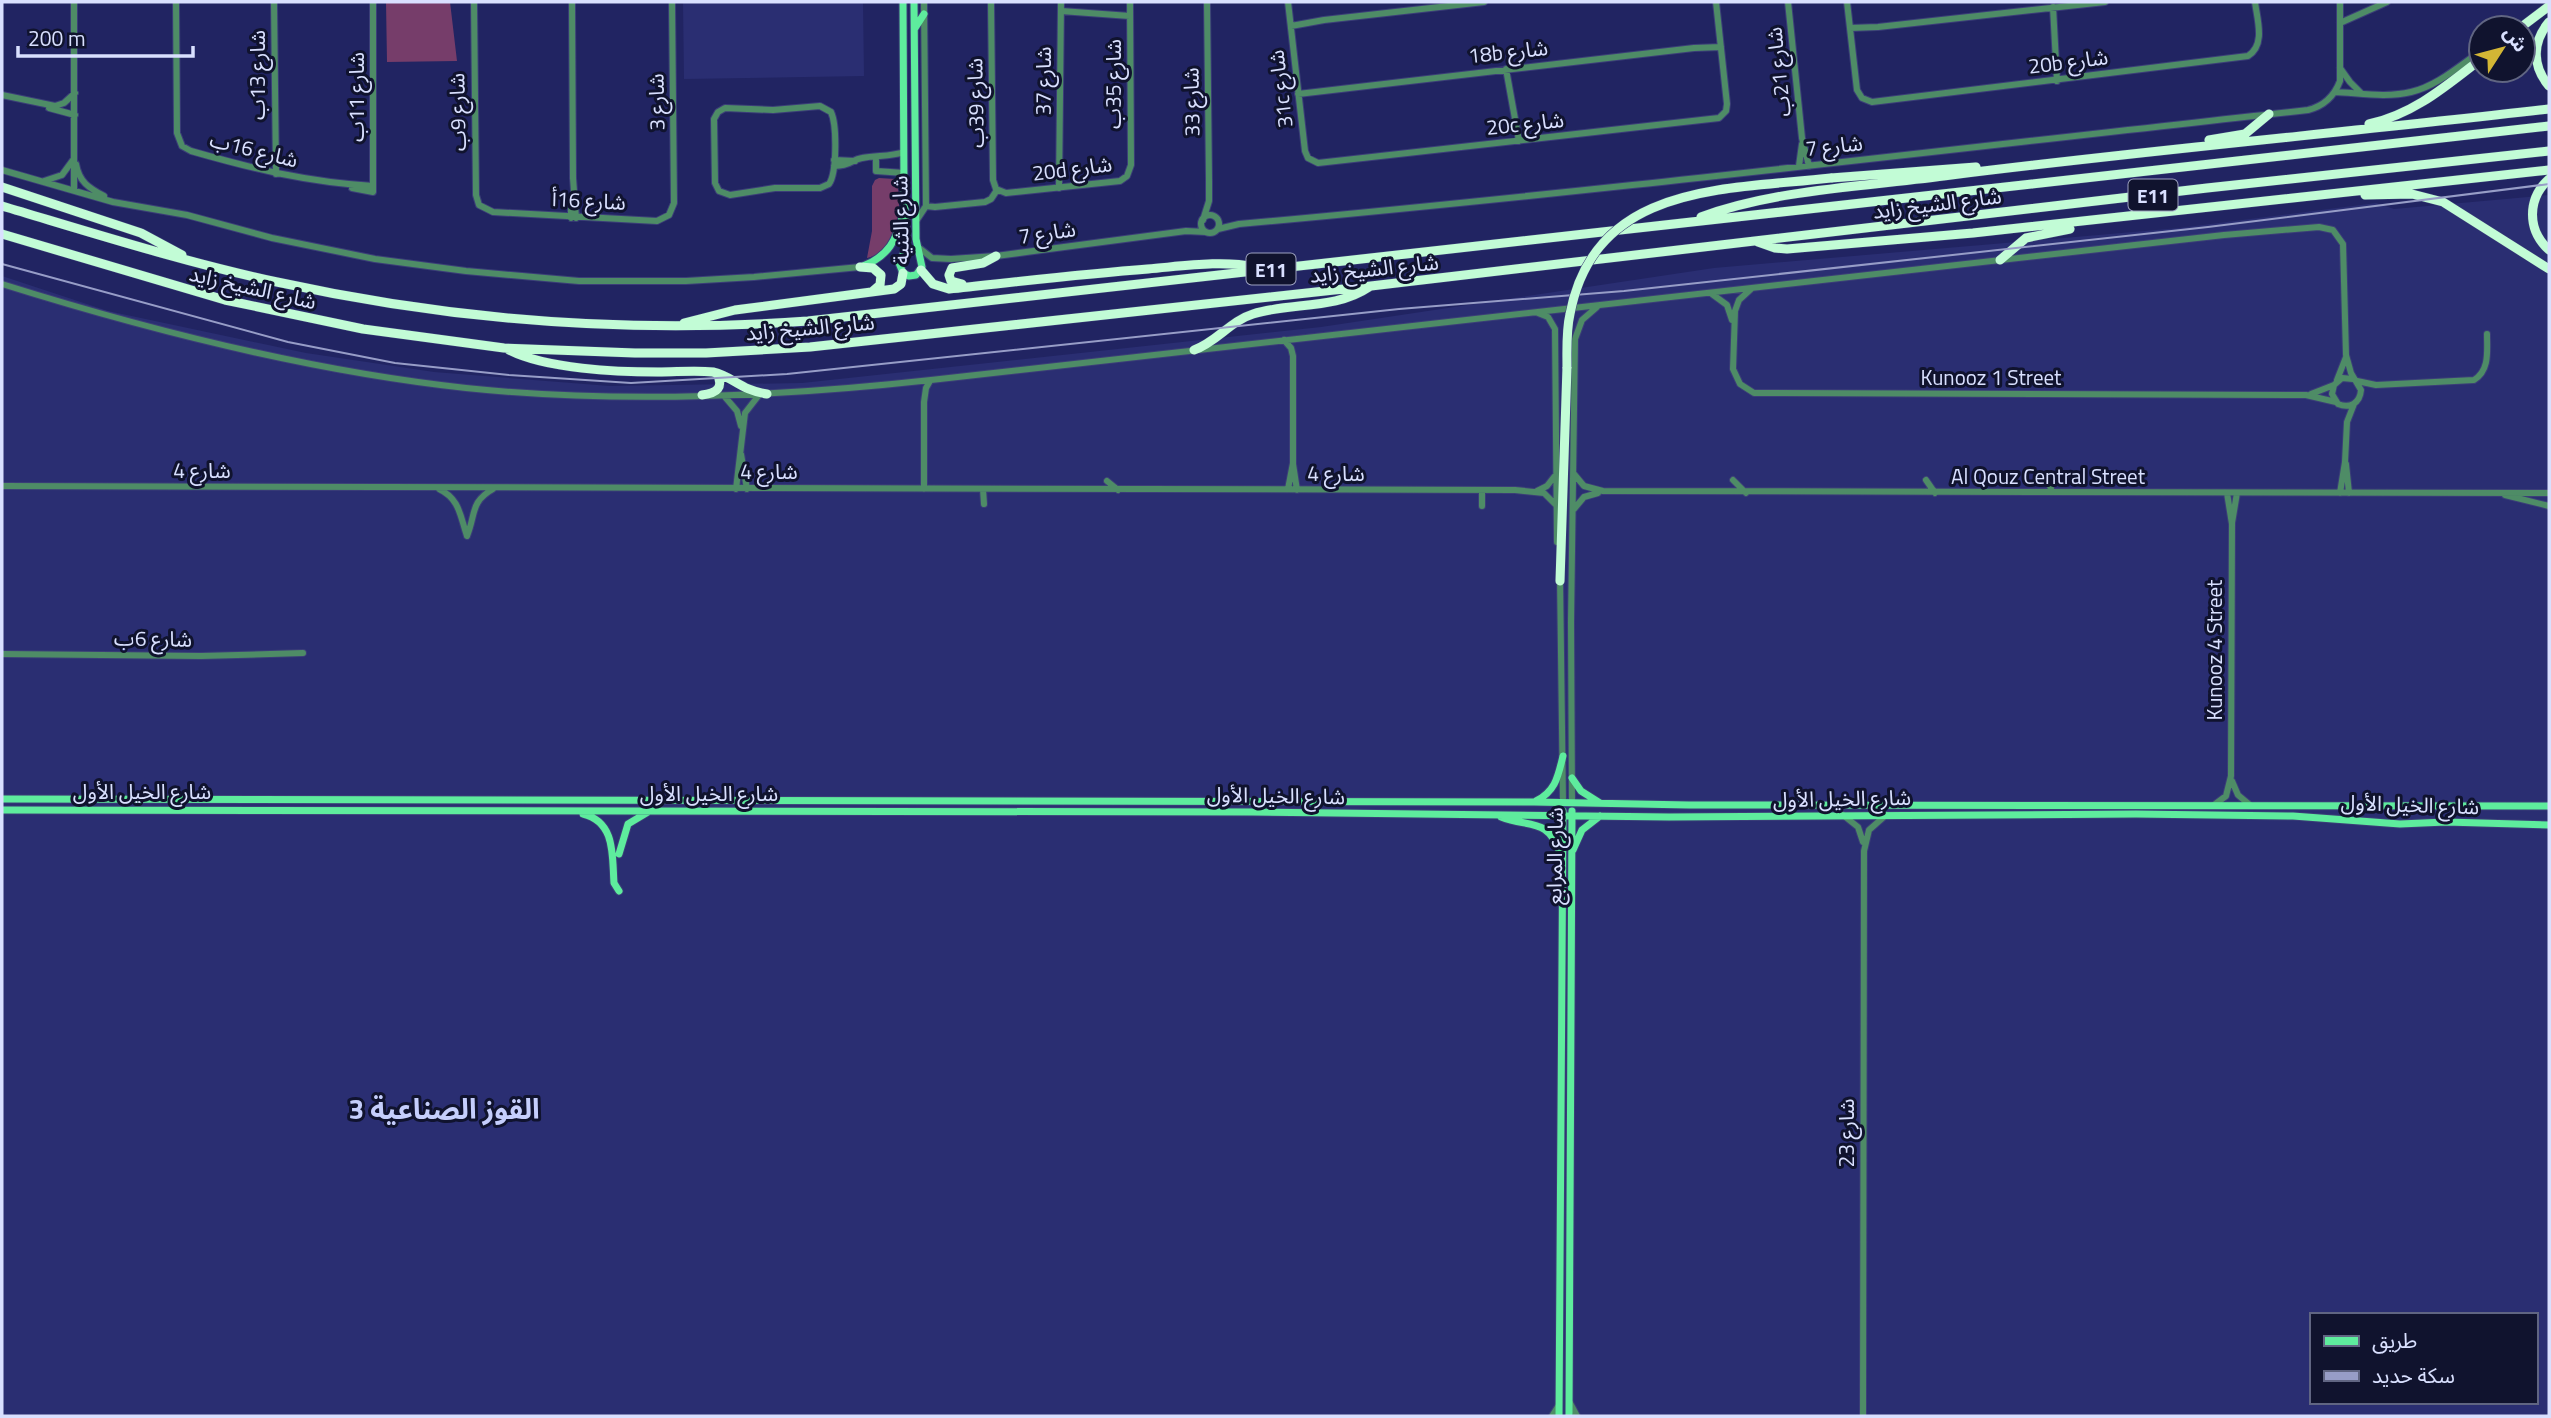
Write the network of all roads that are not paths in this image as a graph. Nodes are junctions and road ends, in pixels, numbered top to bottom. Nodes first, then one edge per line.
1 (74, 2) edge
2 (176, 2) edge
3 (274, 2) edge
4 (373, 2) edge
5 (474, 2) edge
6 (572, 2) edge
7 (672, 2) edge
8 (903, 2) edge
9 (914, 2) edge
10 (924, 2) edge
11 (991, 2) edge
12 (1061, 2) edge
13 (1130, 2) edge
14 (1208, 2) edge
15 (1288, 2) edge
16 (1484, 2) edge
17 (1716, 2) edge
18 (1788, 2) edge
19 (1847, 2) edge
20 (2105, 2) edge
21 (2255, 2) edge
22 (2340, 2) edge
23 (2387, 2) edge
24 (2051, 8) junction
25 (2340, 12) junction
26 (2364, 12) junction
27 (1130, 13) junction
28 (924, 14) junction
29 (1061, 14) junction
30 (2549, 22) edge
31 (1290, 23) junction
32 (2340, 23) junction
33 (914, 28) junction
34 (1850, 30) junction
35 (1721, 45) junction
36 (2467, 60) edge
37 (2339, 67) junction
38 (1509, 69) junction
39 (2467, 70) edge
40 (2060, 80) junction
41 (2549, 86) edge
42 (1298, 91) junction
43 (2335, 92) junction
44 (75, 93) junction
45 (2361, 93) junction
46 (2, 95) edge
47 (24, 100) junction
48 (2549, 109) edge
49 (2270, 114) junction
50 (75, 115) junction
51 (2549, 126) edge
52 (2346, 130) junction
53 (1802, 138) junction
54 (1516, 142) junction
55 (2194, 147) junction
56 (2549, 151) edge
57 (904, 152) junction
58 (75, 155) junction
59 (876, 157) junction
60 (834, 163) junction
61 (1321, 163) joint
62 (1131, 165) joint
63 (1799, 166) junction
64 (1809, 166) junction
65 (1998, 169) junction
66 (2, 170) edge
67 (2549, 170) edge
68 (272, 173) junction
69 (904, 173) junction
70 (2549, 179) edge
71 (39, 181) junction
72 (2, 187) edge
73 (1062, 187) junction
74 (373, 189) joint
75 (75, 190) junction
76 (997, 190) junction
77 (2315, 197) junction
78 (1209, 201) junction
79 (674, 203) joint
80 (122, 204) junction
81 (2, 206) edge
82 (926, 206) junction
83 (905, 211) junction
84 (493, 212) joint
85 (1216, 217) junction
86 (573, 218) junction
87 (2118, 218) junction
88 (916, 221) junction
89 (1202, 221) junction
90 (1690, 223) junction
91 (1239, 225) junction
92 (1218, 229) junction
93 (1186, 231) junction
94 (1206, 232) junction
95 (3, 235) edge
96 (1757, 241) junction
97 (917, 246) junction
98 (2549, 250) edge
99 (996, 256) junction
100 (2000, 260) junction
101 (189, 261) junction
102 (860, 267) junction
103 (1265, 270) junction
104 (2549, 270) edge
105 (920, 271) junction
106 (904, 273) junction
107 (2, 284) edge
108 (975, 285) junction
109 (1371, 286) junction
110 (1752, 288) junction
111 (873, 292) junction
112 (1706, 293) junction
113 (1599, 306) junction
114 (1536, 312) junction
115 (680, 325) junction
116 (1733, 325) junction
117 (1555, 333) junction
118 (2487, 334) dead end
119 (1305, 338) junction
120 (1575, 339) junction
121 (1284, 340) junction
122 (504, 348) junction
123 (1194, 351) junction
124 (2346, 355) junction
125 (1293, 356) junction
126 (717, 373) junction
127 (931, 380) junction
128 (2355, 380) junction
129 (913, 382) junction
130 (2335, 383) junction
131 (2382, 384) junction
132 (702, 395) junction
133 (763, 395) junction
134 (2306, 395) junction
135 (723, 396) junction
136 (2357, 401) junction
137 (924, 402) junction
138 (2337, 403) junction
139 (2346, 428) junction
140 (741, 429) junction
141 (741, 454) junction
142 (2346, 462) junction
143 (1293, 463) junction
144 (1574, 474) junction
145 (1556, 475) junction
146 (1733, 480) dead end
147 (1926, 480) dead end
148 (2054, 480) dead end
149 (1107, 481) dead end
150 (2, 486) edge
151 (438, 488) junction
152 (495, 488) junction
153 (736, 489) junction
154 (747, 489) junction
155 (924, 489) junction
156 (983, 489) junction
157 (1288, 489) junction
158 (1118, 490) junction
159 (1297, 490) junction
160 (1482, 490) junction
161 (1537, 491) junction
162 (1604, 491) junction
163 (2052, 492) junction
164 (2493, 492) junction
165 (1746, 493) junction
166 (1935, 493) junction
167 (2227, 493) junction
168 (2237, 493) junction
169 (2340, 493) junction
170 (2349, 493) junction
171 (2549, 493) edge
172 (984, 504) dead end
173 (1556, 505) junction
174 (1482, 506) dead end
175 (2549, 506) edge
176 (1574, 513) junction
177 (2232, 524) junction
178 (1560, 581) junction
179 (303, 653) dead end
180 (2, 654) edge
181 (1563, 756) junction
182 (2231, 776) junction
183 (1572, 778) junction
184 (2, 799) edge
185 (1534, 802) junction
186 (1563, 803) junction
187 (1572, 803) junction
188 (1604, 804) junction
189 (2214, 805) junction
190 (2250, 805) junction
191 (2549, 806) edge
192 (2, 810) edge
193 (569, 811) junction
194 (650, 811) junction
195 (1886, 814) junction
196 (1497, 815) junction
197 (1843, 815) junction
198 (1563, 816) junction
199 (1572, 816) junction
200 (1600, 816) junction
201 (2549, 823) edge
202 (1864, 851) junction
203 (619, 854) dead end
204 (1572, 854) junction
205 (1563, 862) junction
206 (619, 891) dead end
207 (1569, 1402) junction
208 (1559, 1403) junction
209 (1552, 1416) edge
210 (1559, 1416) edge
211 (1569, 1416) edge
212 (1577, 1416) edge
213 (1863, 1416) edge

1 - 44 street
2 - 68 street, شارع 16ب
3 - 68 street, شارع 13ب
4 - 74 street, شارع 11ب
5 - 84 street, شارع 9ب
6 - 86 street
7 - 79 street, شارع 3
8 - 57 main road, شارع الثنية
9 - 33 main road, شارع الثنية
10 - 28 street
11 - 76 street, شارع 39ب
12 - 29 street, شارع 37
13 - 27 street, شارع 35ب
14 - 78 street, شارع 33
15 - 31 street, 31c شارع
16 - 31 street
17 - 35 street
18 - 53 street, شارع 21ب
19 - 34 street
20 - 24 street
21 - 40 street, 20b شارع
22 - 25 street
23 - 26 street
24 - 34 street
24 - 40 street
25 - 26 street
25 - 32 street
26 - 32 street
27 - 29 street
27 - 62 street, شارع 35ب
28 - 33 main road
28 - 82 street
29 - 73 street, شارع 37
30 - 41 highway
31 - 42 street, 31c شارع
32 - 37 street
33 - 88 main road, شارع الثنية
34 - 40 street, 20b شارع
35 - 38 street, 18b شارع
35 - 54 street, 20c شارع
36 - 45 street
37 - 43 street
37 - 45 street
38 - 42 street, 18b شارع
38 - 54 street
39 - 52 highway
42 - 61 street, 31c شارع
43 - 45 street
43 - 49 street, شارع 7
44 - 47 street
44 - 50 street
46 - 47 street
47 - 50 street
48 - 52 highway
49 - 55 highway
49 - 64 street, شارع 7
50 - 58 street
51 - 90 highway, شارع الشيخ زايد / E11
52 - 55 highway
53 - 63 street, شارع 21ب
53 - 64 street, شارع 21ب
54 - 61 street, 20c شارع
55 - 65 highway
56 - 96 highway, شارع الشيخ زايد / E11
57 - 59 street
57 - 69 main road, شارع الثنية
58 - 71 street
58 - 75 street
58 - 80 street
59 - 60 street
59 - 69 street
60 - 60 street
62 - 73 street, 20d شارع
63 - 64 street, شارع 7
63 - 91 street, شارع 7
65 - 90 highway
65 - 178 highway, bridge
66 - 71 street
67 - 77 highway
68 - 74 street, شارع 16ب
69 - 83 main road, شارع الثنية
70 - 98 highway
71 - 75 street
72 - 101 highway
73 - 76 street, 20d شارع
75 - 80 street
76 - 82 street
77 - 87 highway
77 - 104 highway
78 - 85 street, شارع 33
78 - 89 street, شارع 33
79 - 86 street, شارع 16أ
80 - 102 street
81 - 101 highway, شارع الشيخ زايد / E11
82 - 88 street
83 - 102 main road
83 - 106 main road, شارع الثنية
84 - 86 street, شارع 16أ
85 - 89 street
85 - 91 street, شارع 7
85 - 92 street
87 - 96 highway
87 - 100 highway
88 - 97 main road, شارع الثنية
89 - 93 street, شارع 7
89 - 94 street
90 - 103 highway, شارع الشيخ زايد / E11
91 - 92 street, شارع 7
92 - 94 street
93 - 94 street, شارع 7
93 - 99 street, شارع 7
95 - 122 highway, شارع الشيخ زايد / E11
96 - 109 highway, شارع الشيخ زايد / E11
97 - 99 street, شارع 7
97 - 105 main road, شارع الثنية
99 - 108 highway
100 - 110 street
100 - 124 street
101 - 115 highway, شارع الشيخ زايد / E11
102 - 111 highway
103 - 108 highway
103 - 115 highway, شارع الشيخ زايد / E11
105 - 106 main road, شارع الثنية
105 - 108 highway
106 - 111 highway
107 - 132 street
109 - 122 highway, شارع الشيخ زايد / E11
109 - 123 highway
110 - 112 street
110 - 116 street, Kunooz 1 Street
111 - 115 highway
112 - 113 street
112 - 116 street, Kunooz 1 Street
113 - 114 street
113 - 120 street
114 - 117 street
114 - 119 street
116 - 134 street, Kunooz 1 Street
117 - 120 street
117 - 145 street, شارع المرابع
118 - 131 street
119 - 121 street
119 - 125 street
120 - 144 street, شارع المرابع
121 - 123 street
121 - 125 street
122 - 126 highway
123 - 127 street
124 - 128 street
124 - 130 street
125 - 143 street
126 - 132 highway
126 - 133 highway
127 - 129 street
127 - 137 street
128 - 130 street
128 - 131 street
128 - 136 street
129 - 133 street
129 - 137 street
130 - 134 street, Kunooz 1 Street
130 - 138 street
131 - 136 street
132 - 135 street
133 - 135 street
133 - 140 street
134 - 138 street, Kunooz 1 Street
135 - 140 street
136 - 138 street
136 - 139 street
137 - 155 street
138 - 139 street
139 - 142 street
140 - 141 street
141 - 153 street
141 - 154 street
142 - 169 street
142 - 170 street
143 - 157 street
143 - 159 street
144 - 162 street, Al Qouz Central Street
144 - 176 street, شارع المرابع
145 - 161 street
145 - 173 street, شارع المرابع
146 - 165 street
147 - 166 street
148 - 163 street
149 - 158 street
150 - 151 street, شارع 4
151 - 152 street, شارع 4
151 - 152 street
152 - 153 street, شارع 4
153 - 154 street, شارع 4
154 - 155 street, شارع 4
155 - 156 street, شارع 4
156 - 158 street, شارع 4
156 - 172 street
157 - 158 street, شارع 4
157 - 159 street, شارع 4
159 - 160 street, شارع 4
160 - 161 street, شارع 4
160 - 174 street
161 - 173 street
162 - 165 street, Al Qouz Central Street
162 - 176 street
163 - 166 street, Al Qouz Central Street
163 - 167 street, Al Qouz Central Street
164 - 170 street, Al Qouz Central Street
164 - 171 street, Al Qouz Central Street
164 - 175 street, Al Qouz Central Street
165 - 166 street, Al Qouz Central Street
167 - 168 street, Al Qouz Central Street
167 - 177 street, Kunooz 4 Street
168 - 169 street, Al Qouz Central Street
168 - 177 street, Kunooz 4 Street
169 - 170 street, Al Qouz Central Street
173 - 178 street, شارع المرابع
176 - 183 street, شارع المرابع
177 - 182 street, Kunooz 4 Street
178 - 181 street, شارع المرابع
179 - 180 street, شارع 6ب
181 - 185 main road
181 - 186 street, شارع المرابع
182 - 189 street, Kunooz 4 Street
182 - 190 street
183 - 187 street, شارع المرابع
183 - 188 main road
184 - 185 main road, شارع الخيل الأول
185 - 186 main road, شارع الخيل الأول
186 - 187 main road, شارع الخيل الأول
186 - 198 main road, شارع المرابع
187 - 188 main road, شارع الخيل الأول
187 - 199 main road, شارع المرابع
188 - 189 main road, شارع الخيل الأول
189 - 190 main road, شارع الخيل الأول
190 - 191 main road, شارع الخيل الأول
192 - 193 main road, شارع الخيل الأول
193 - 194 main road, شارع الخيل الأول
193 - 206 main road
194 - 196 main road, شارع الخيل الأول
194 - 203 main road
195 - 197 main road, شارع الخيل الأول
195 - 201 main road, شارع الخيل الأول
195 - 202 street, شارع 23
196 - 198 main road, شارع الخيل الأول
196 - 205 main road
197 - 200 main road, شارع الخيل الأول
197 - 202 street, شارع 23
198 - 199 main road, شارع الخيل الأول
198 - 205 main road, شارع المرابع
199 - 200 main road, شارع الخيل الأول
199 - 204 main road, شارع المرابع
200 - 204 main road
202 - 213 street, شارع 23
204 - 207 main road, شارع المرابع
205 - 208 main road, شارع المرابع
207 - 211 main road, شارع المرابع
207 - 212 street
208 - 209 street
208 - 210 main road, شارع المرابع

